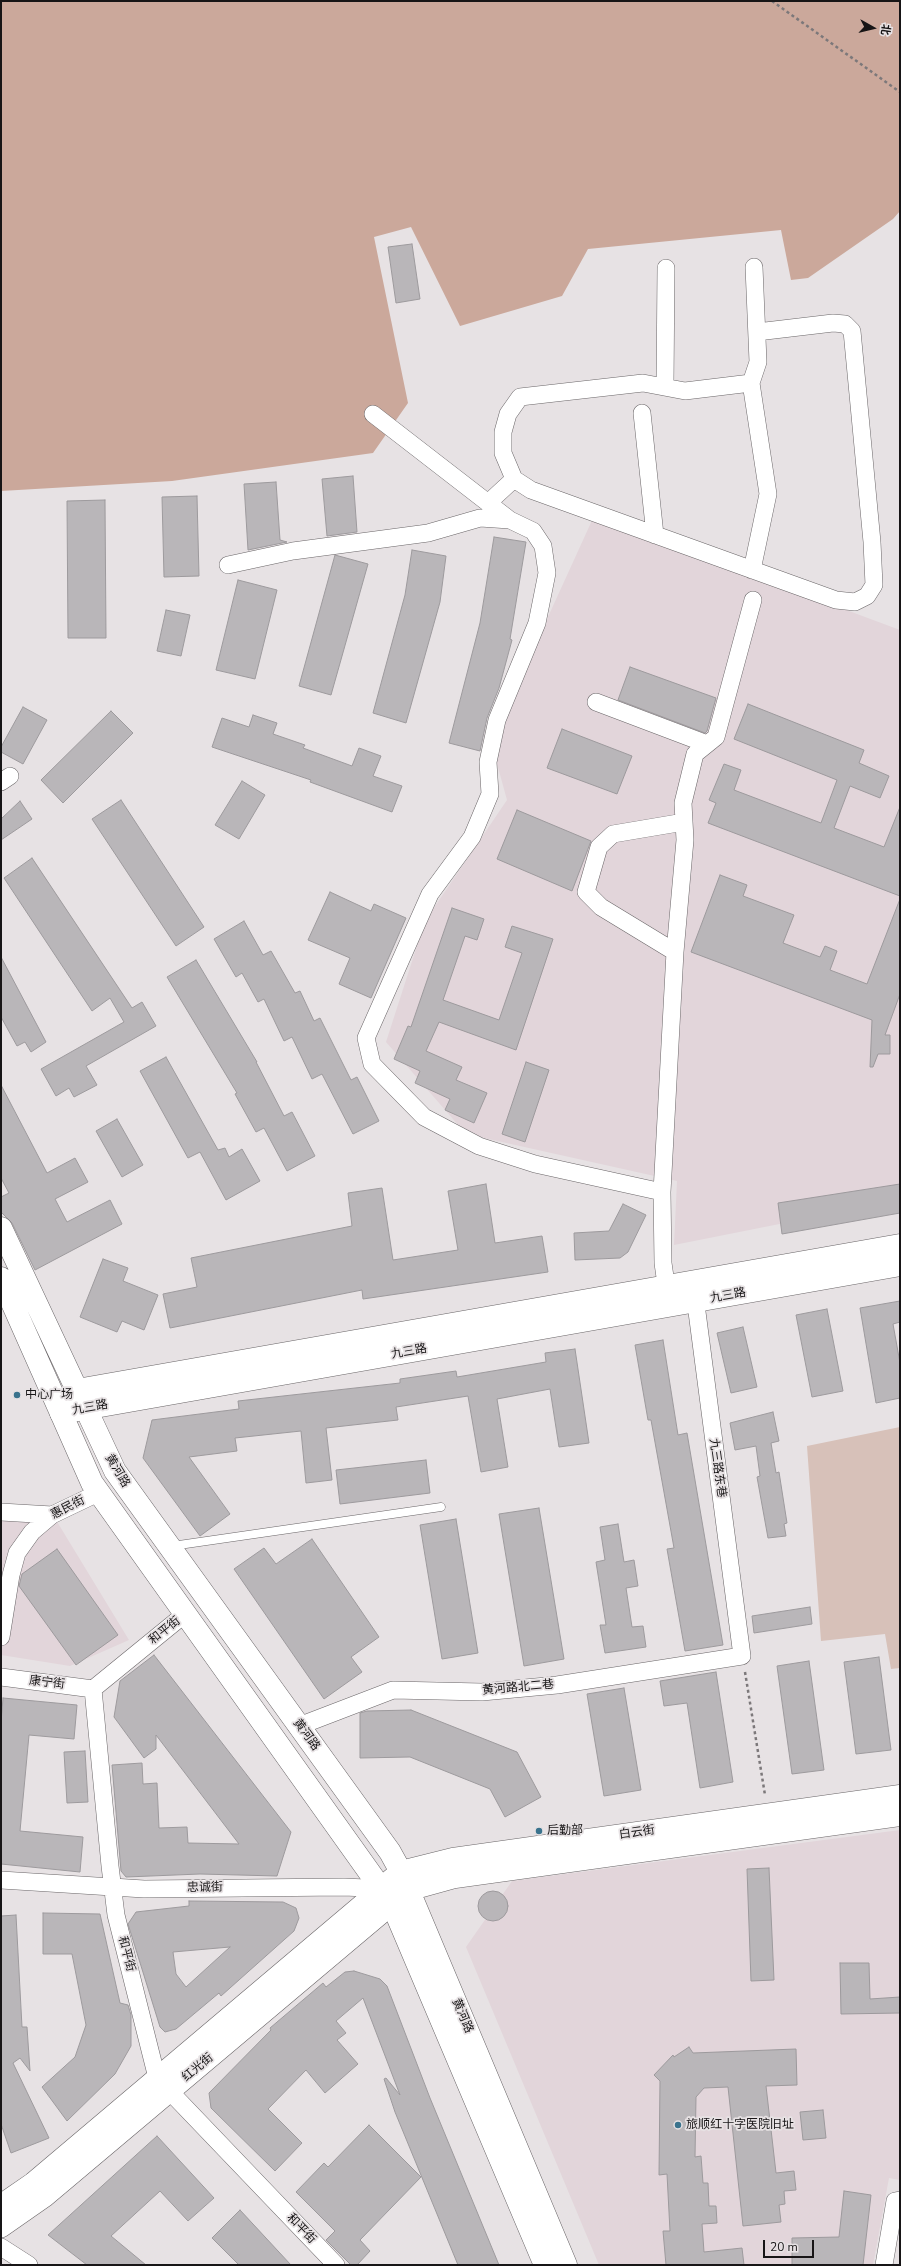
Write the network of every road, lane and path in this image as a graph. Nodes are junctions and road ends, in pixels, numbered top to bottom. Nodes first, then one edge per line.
1 (772, 1) edge
2 (900, 92) edge
3 (754, 267) dead end
4 (666, 268) dead end
5 (757, 332) junction
6 (751, 383) junction
7 (665, 386) junction
8 (642, 413) dead end
9 (373, 414) dead end
10 (514, 479) junction
11 (488, 503) junction
12 (510, 520) junction
13 (655, 535) junction
14 (228, 565) dead end
15 (752, 570) junction
16 (753, 600) dead end
17 (596, 702) dead end
18 (707, 744) junction
19 (684, 822) junction
20 (675, 952) junction
21 (662, 1192) junction
22 (1, 1228) edge
23 (900, 1245) edge
24 (900, 1265) edge
25 (1, 1278) edge
26 (694, 1291) junction
27 (667, 1296) junction
28 (76, 1390) junction
29 (86, 1409) junction
30 (61, 1414) junction
31 (98, 1493) junction
32 (441, 1507) dead end
33 (1, 1512) edge
34 (52, 1515) junction
35 (170, 1547) junction
36 (185, 1614) junction
37 (1, 1637) edge
38 (742, 1656) junction
39 (1, 1677) edge
40 (93, 1689) junction
41 (299, 1726) junction
42 (900, 1796) edge
43 (769, 1815) junction
44 (900, 1816) edge
45 (1, 1880) edge
46 (405, 1881) junction
47 (113, 1888) junction
48 (386, 1896) junction
49 (163, 2085) junction
50 (900, 2200) edge
51 (1, 2205) edge
52 (1, 2227) edge
53 (1, 2247) edge
54 (29, 2265) edge
55 (336, 2265) edge
56 (545, 2265) edge
57 (566, 2265) edge
58 (884, 2265) edge

1 - 2 path
3 - 5 street
4 - 7 street
5 - 6 street
5 - 15 street
6 - 7 street
6 - 15 street
7 - 10 street
8 - 13 street
9 - 11 street
10 - 11 street
10 - 13 street
11 - 12 street
12 - 14 street
12 - 21 street
13 - 15 street
16 - 18 street
17 - 18 street
18 - 19 street
19 - 20 street
19 - 20 street
20 - 21 street
21 - 27 street
22 - 28 main road, 黄河路
23 - 26 main road, 九三路
24 - 26 main road, 九三路
25 - 30 main road, 黄河路
26 - 27 main road, 九三路
26 - 38 street, 九三路东巷
27 - 28 main road, 九三路
27 - 29 main road, 九三路
28 - 29 main road, 黄河路
28 - 30 main road, 九三路
29 - 30 main road, 九三路
29 - 35 main road, 黄河路
30 - 31 main road, 黄河路
31 - 34 street, 惠民街
31 - 36 main road, 黄河路
32 - 35 lane
33 - 34 street
34 - 37 street, 惠民街
35 - 41 main road, 黄河路
36 - 40 street, 和平街
36 - 48 main road, 黄河路
38 - 41 street, 黄河路北二巷
38 - 43 path
39 - 40 street, 康宁街
40 - 47 street, 和平街
41 - 46 main road, 黄河路
42 - 43 main road, 白云街
43 - 46 main road, 白云街
44 - 46 main road, 白云街
45 - 47 street, 忠诚街
46 - 48 main road, 白云街
46 - 57 main road, 黄河路
47 - 48 street, 忠诚街
47 - 49 street, 和平街
48 - 49 street, 红光街
48 - 56 main road, 黄河路
49 - 51 street, 红光街
49 - 52 street, 红光街
49 - 55 street, 和平街
50 - 58 street
53 - 54 street

